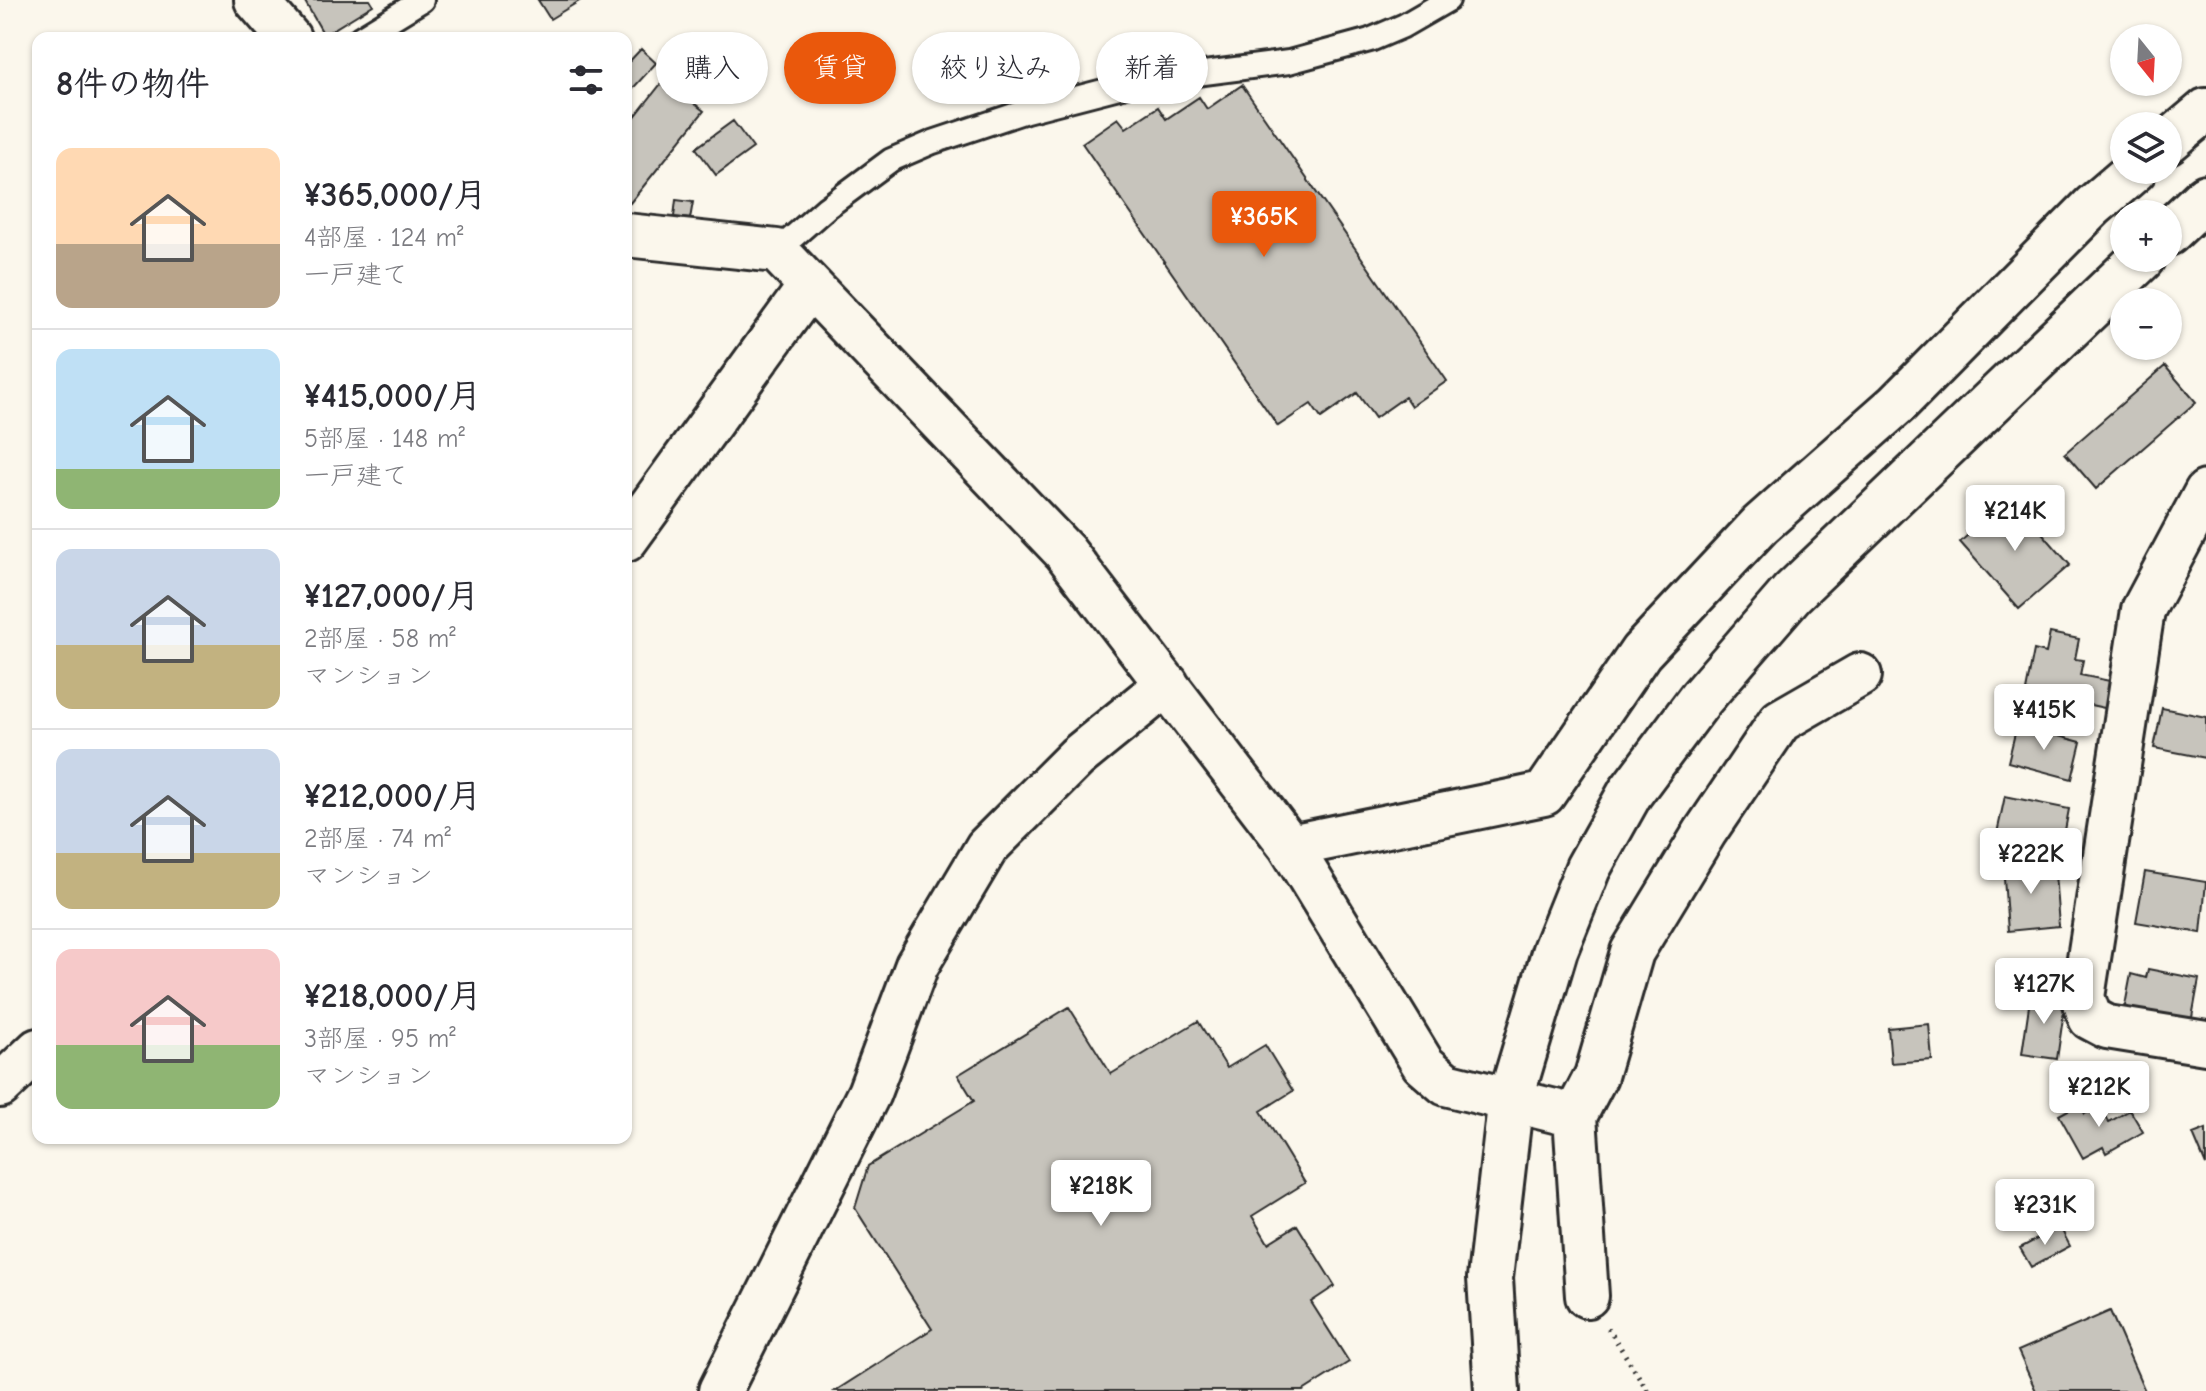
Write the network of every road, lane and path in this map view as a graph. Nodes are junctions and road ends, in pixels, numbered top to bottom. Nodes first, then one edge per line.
1 (256, 0) edge
2 (422, 0) edge
3 (1448, 0) edge
4 (284, 32) edge
5 (370, 32) edge
6 (2206, 110) edge
7 (2182, 130) edge
8 (2119, 184) edge
9 (2206, 197) edge
10 (2182, 220) edge
11 (632, 236) edge
12 (777, 251) junction
13 (2127, 272) edge
14 (809, 287) junction
15 (2206, 492) edge
16 (632, 532) edge
17 (1860, 675) dead end
18 (1167, 684) junction
19 (1290, 846) junction
20 (2206, 1043) edge
21 (32, 1056) edge
22 (0, 1086) edge
23 (1511, 1097) junction
24 (1575, 1116) junction
25 (1587, 1296) joint
26 (720, 1391) edge
27 (1497, 1391) edge
28 (1648, 1391) edge

1 - 4 street
2 - 5 lane
3 - 12 lane
6 - 7 street
8 - 19 street
9 - 10 street
11 - 12 street
12 - 14 street
13 - 23 street
14 - 16 street
14 - 18 street
15 - 20 street
17 - 24 street
18 - 19 street
18 - 26 street
19 - 23 street
21 - 22 street
23 - 24 street
23 - 27 street
24 - 25 street
25 - 28 path

